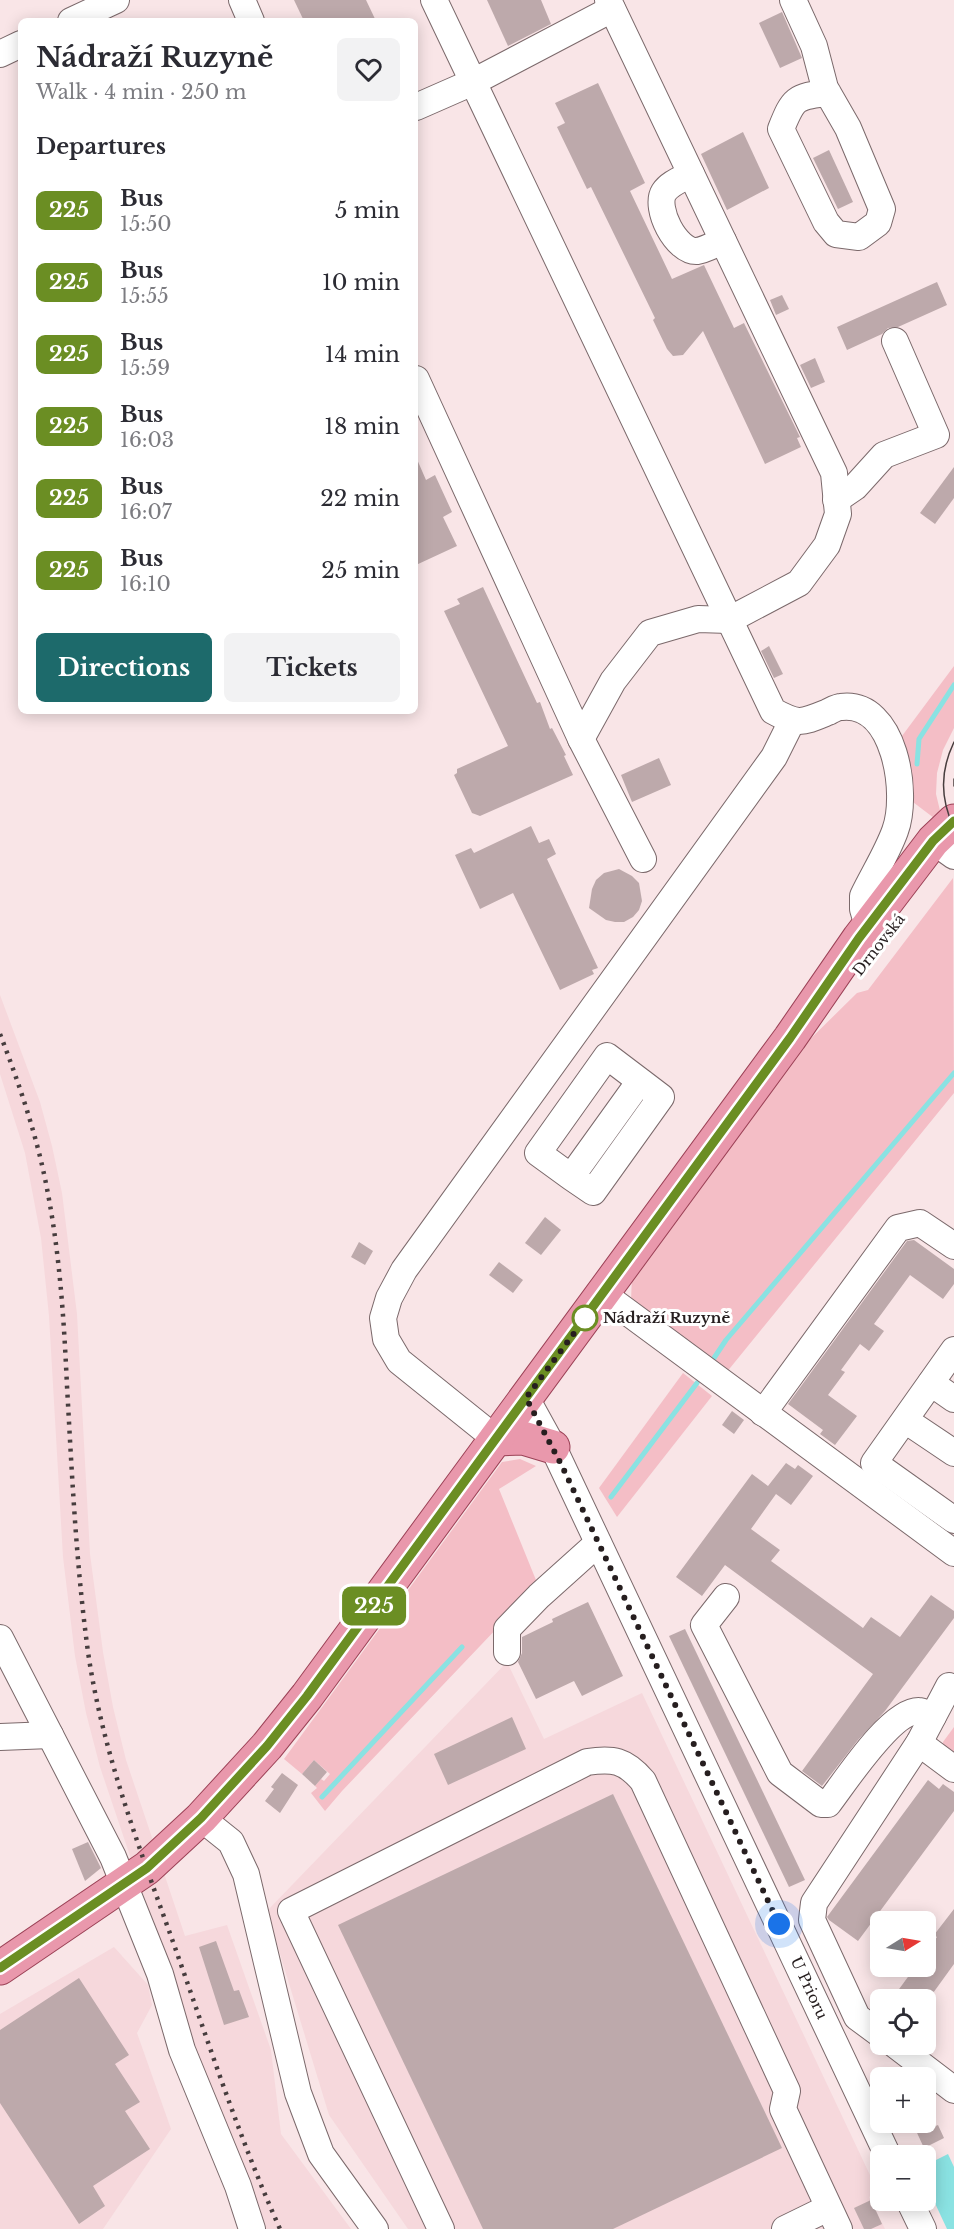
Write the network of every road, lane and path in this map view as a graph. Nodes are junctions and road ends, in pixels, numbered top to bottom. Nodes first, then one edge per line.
1 (116, 0) edge
2 (242, 0) edge
3 (434, 0) edge
4 (793, 0) edge
5 (610, 4) edge
6 (77, 18) edge
7 (250, 18) edge
8 (18, 45) edge
9 (0, 54) edge
10 (473, 82) junction
11 (828, 93) junction
12 (418, 106) edge
13 (692, 174) junction
14 (723, 241) junction
15 (895, 341) dead end
16 (418, 382) edge
17 (836, 500) junction
18 (729, 620) junction
19 (792, 722) junction
20 (581, 740) junction
21 (950, 845) edge
22 (643, 858) dead end
23 (868, 926) junction
24 (790, 1038) junction
25 (571, 1177) joint
26 (954, 1246) edge
27 (603, 1294) junction
28 (954, 1350) edge
29 (931, 1383) junction
30 (526, 1398) junction
31 (954, 1399) edge
32 (763, 1413) junction
33 (905, 1420) junction
34 (496, 1439) junction
35 (552, 1447) junction
36 (954, 1454) edge
37 (954, 1520) edge
38 (598, 1543) junction
39 (951, 1545) edge
40 (726, 1597) dead end
41 (0, 1638) edge
42 (507, 1652) dead end
43 (952, 1685) edge
44 (933, 1716) junction
45 (50, 1735) junction
46 (0, 1737) edge
47 (918, 1743) junction
48 (954, 1769) edge
49 (201, 1818) junction
50 (123, 1885) junction
51 (0, 1968) edge
52 (870, 2027) edge
53 (908, 2055) edge
54 (954, 2090) edge
55 (883, 2145) edge
56 (914, 2211) edge
57 (833, 2219) edge
58 (252, 2229) edge
59 (375, 2229) edge
60 (441, 2229) edge
61 (785, 2229) edge
62 (923, 2229) edge

1 - 6 street
2 - 7 street
3 - 10 street
4 - 11 street
5 - 10 street
5 - 13 street
8 - 9 street
10 - 12 street
10 - 18 street
11 - 11 street
13 - 14 street
13 - 14 street
14 - 17 street
15 - 17 street
16 - 20 street
17 - 18 street
18 - 19 street
18 - 20 street
19 - 23 street
19 - 34 street
20 - 22 street
21 - 23 main road, Drnovská
21 - 24 main road, Drnovská
23 - 24 main road, Drnovská
24 - 27 main road, Drnovská
25 - 25 street
26 - 32 street
27 - 30 main road, Drnovská
27 - 32 street
28 - 29 street
29 - 31 street
29 - 33 street
30 - 34 main road, Drnovská
30 - 35 street, U Prioru
32 - 39 street
33 - 36 street
33 - 37 street
34 - 35 main road
34 - 49 main road, Drnovská
35 - 38 street, U Prioru
38 - 42 street
38 - 55 street, U Prioru
40 - 44 street
41 - 45 street
43 - 44 street
44 - 47 street
45 - 46 street
45 - 50 street
47 - 48 street
47 - 52 street
49 - 50 main road, Drnovská
49 - 59 street
50 - 51 main road, Drnovská
50 - 58 street
53 - 54 street
56 - 62 street
57 - 60 street
57 - 61 street

